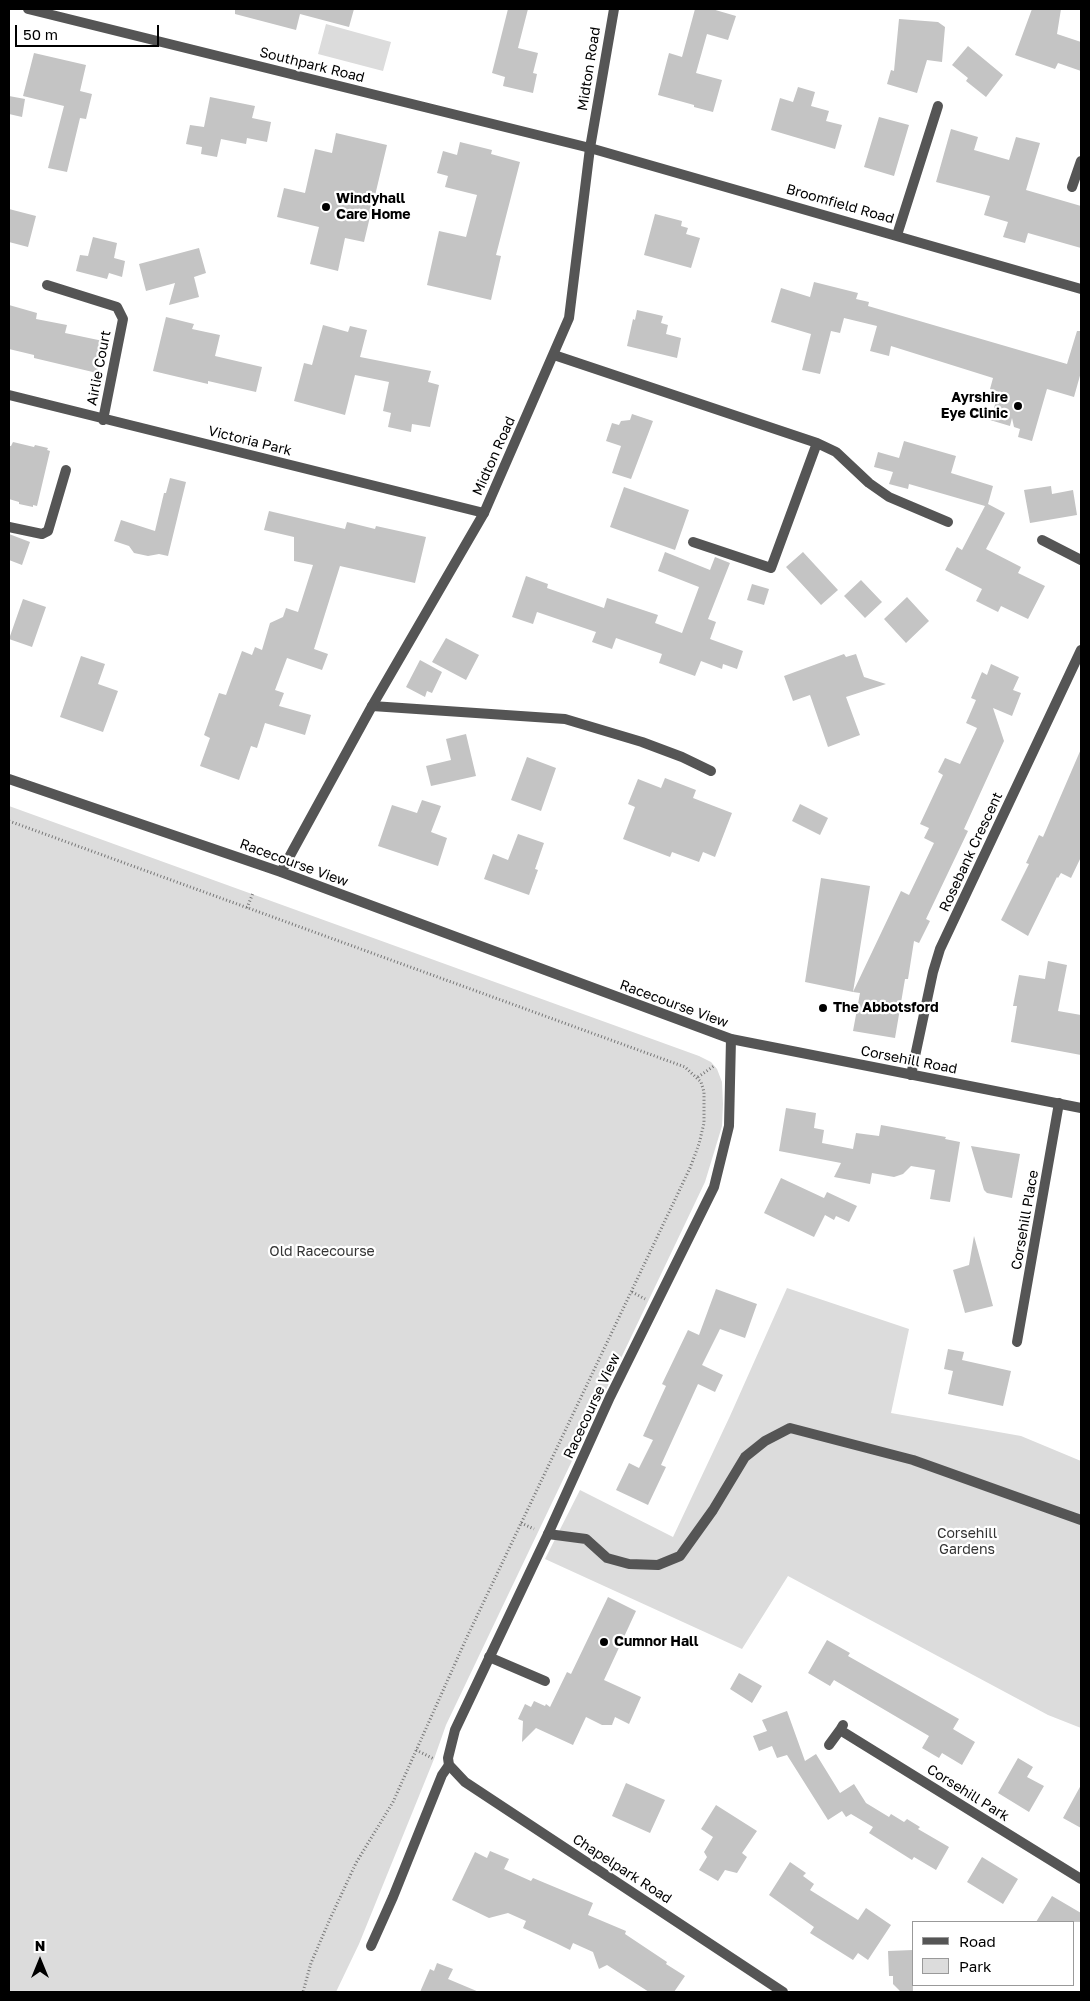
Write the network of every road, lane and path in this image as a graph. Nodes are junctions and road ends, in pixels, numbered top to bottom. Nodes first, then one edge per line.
1 (28, 9) edge
2 (614, 9) edge
3 (938, 106) dead end
4 (590, 148) junction
5 (1081, 161) edge
6 (1072, 186) dead end
7 (898, 235) junction
8 (47, 285) dead end
9 (1081, 289) edge
10 (554, 354) junction
11 (9, 396) edge
12 (103, 420) junction
13 (817, 443) junction
14 (66, 470) dead end
15 (484, 513) junction
16 (948, 522) dead end
17 (9, 527) edge
18 (1042, 540) dead end
19 (693, 542) dead end
20 (1081, 560) edge
21 (1081, 650) edge
22 (372, 706) junction
23 (711, 771) dead end
24 (9, 779) edge
25 (9, 822) edge
26 (281, 872) junction
27 (253, 893) dead end
28 (247, 908) junction
29 (731, 1039) junction
30 (714, 1066) dead end
31 (911, 1075) junction
32 (698, 1078) junction
33 (1059, 1103) junction
34 (1081, 1108) edge
35 (632, 1292) junction
36 (648, 1301) dead end
37 (1018, 1342) dead end
38 (1081, 1520) edge
39 (548, 1534) junction
40 (489, 1657) junction
41 (545, 1681) dead end
42 (829, 1745) dead end
43 (449, 1765) junction
44 (1081, 1880) edge
45 (371, 1946) dead end
46 (303, 1992) edge
47 (783, 1992) edge

1 - 4 street, Southpark Road
2 - 4 street, Midton Road
3 - 7 street
4 - 7 street, Broomfield Road
4 - 10 street, Midton Road
5 - 6 street
7 - 9 street, Broomfield Road
8 - 12 street, Airlie Court
10 - 13 street
10 - 15 street, Midton Road
11 - 12 street, Victoria Park
12 - 15 street, Victoria Park
13 - 16 street
13 - 19 street
14 - 17 street
15 - 22 street, Midton Road
18 - 20 street
21 - 31 street, Rosebank Crescent
22 - 23 street
22 - 26 street, Midton Road
24 - 26 street, Racecourse View
25 - 28 path
26 - 29 street, Racecourse View
27 - 28 path
28 - 32 path
29 - 31 street, Corsehill Road
29 - 39 street, Racecourse View
30 - 32 path
31 - 33 street, Corsehill Road
32 - 35 path
33 - 34 street, Corsehill Road
33 - 37 street, Corsehill Place
35 - 36 path
35 - 46 path
38 - 39 street
39 - 40 street, Racecourse View
40 - 41 street
40 - 43 street, Racecourse View
42 - 44 street, Corsehill Park
43 - 45 street
43 - 47 street, Chapelpark Road

